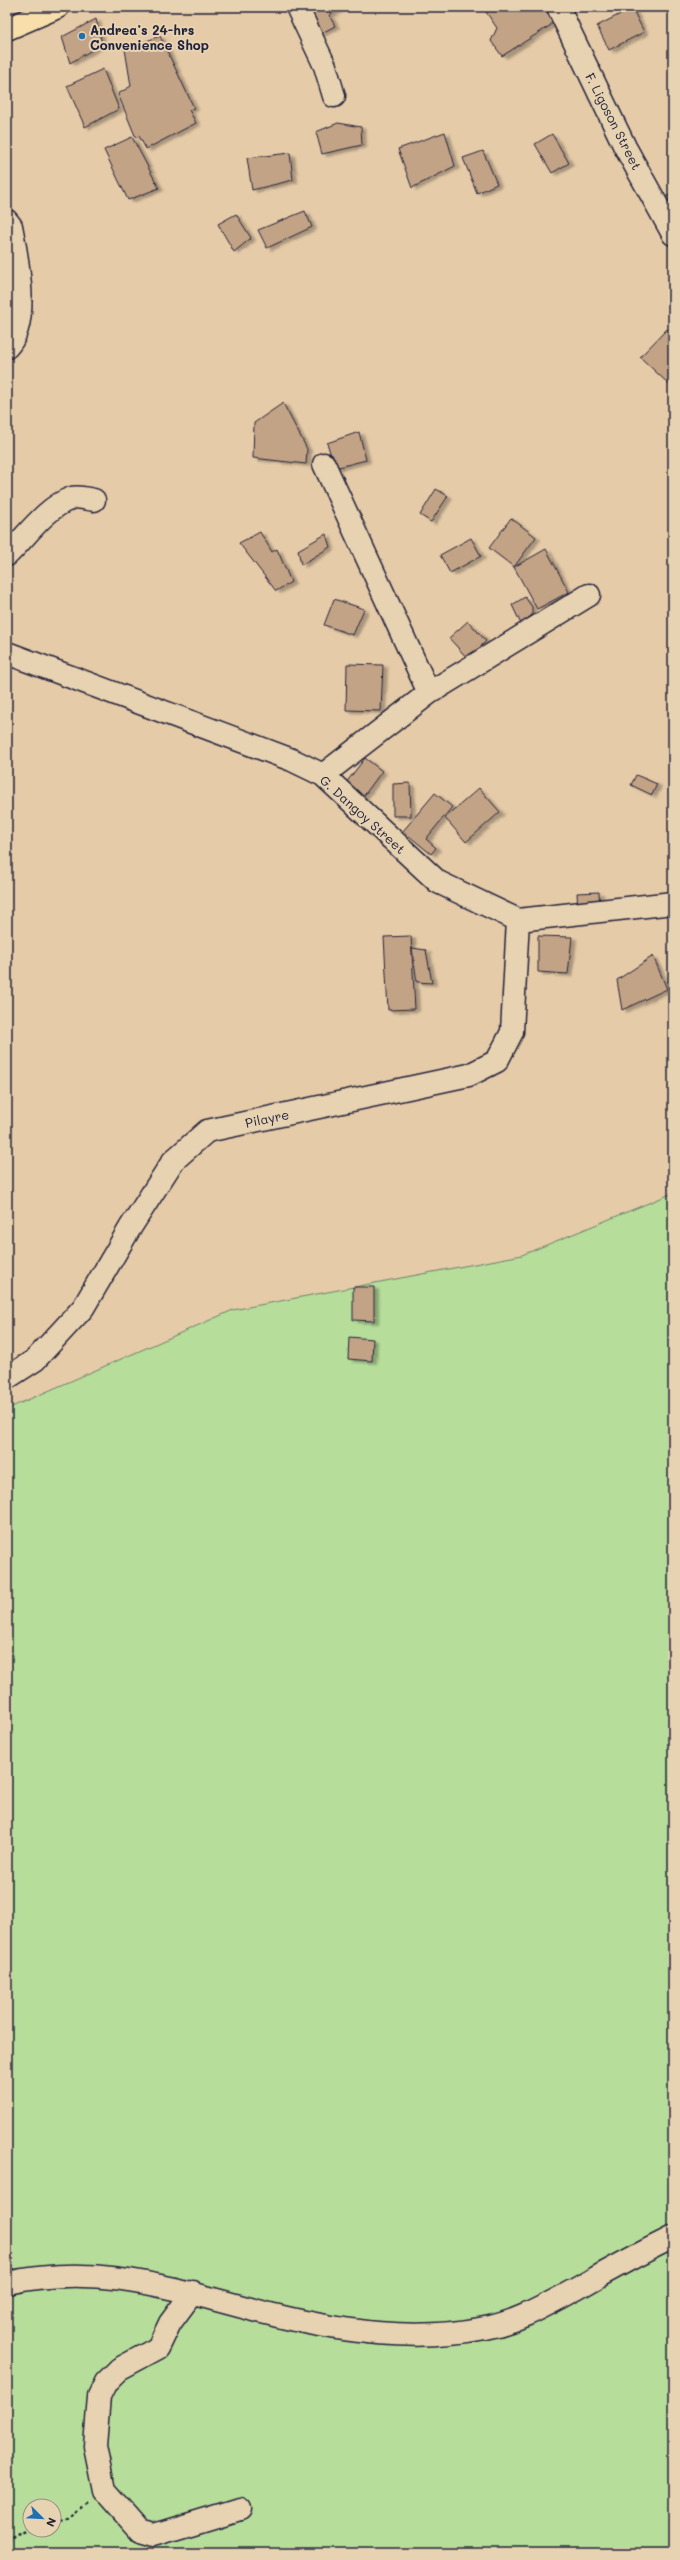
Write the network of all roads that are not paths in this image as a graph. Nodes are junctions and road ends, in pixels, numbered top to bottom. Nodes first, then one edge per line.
1 (58, 7) edge
2 (297, 7) edge
3 (558, 7) edge
4 (7, 29) edge
5 (334, 96) dead end
6 (7, 221) edge
7 (673, 234) edge
8 (7, 347) edge
9 (324, 464) dead end
10 (94, 500) dead end
11 (7, 555) edge
12 (589, 595) dead end
13 (7, 653) edge
14 (429, 693) junction
15 (323, 775) junction
16 (673, 903) edge
17 (518, 920) junction
18 (7, 1378) edge
19 (673, 2237) edge
20 (7, 2283) edge
21 (193, 2292) junction
22 (240, 2509) dead end

1 - 4 main road
2 - 5 street
3 - 7 street, F. Ligoson Street
6 - 8 street
9 - 14 street
10 - 11 street
12 - 14 street
13 - 15 street, G. Dangoy Street
14 - 15 street
15 - 17 street, G. Dangoy Street
16 - 17 street
17 - 18 street, Pilayre
19 - 21 street
20 - 21 street
21 - 22 street

